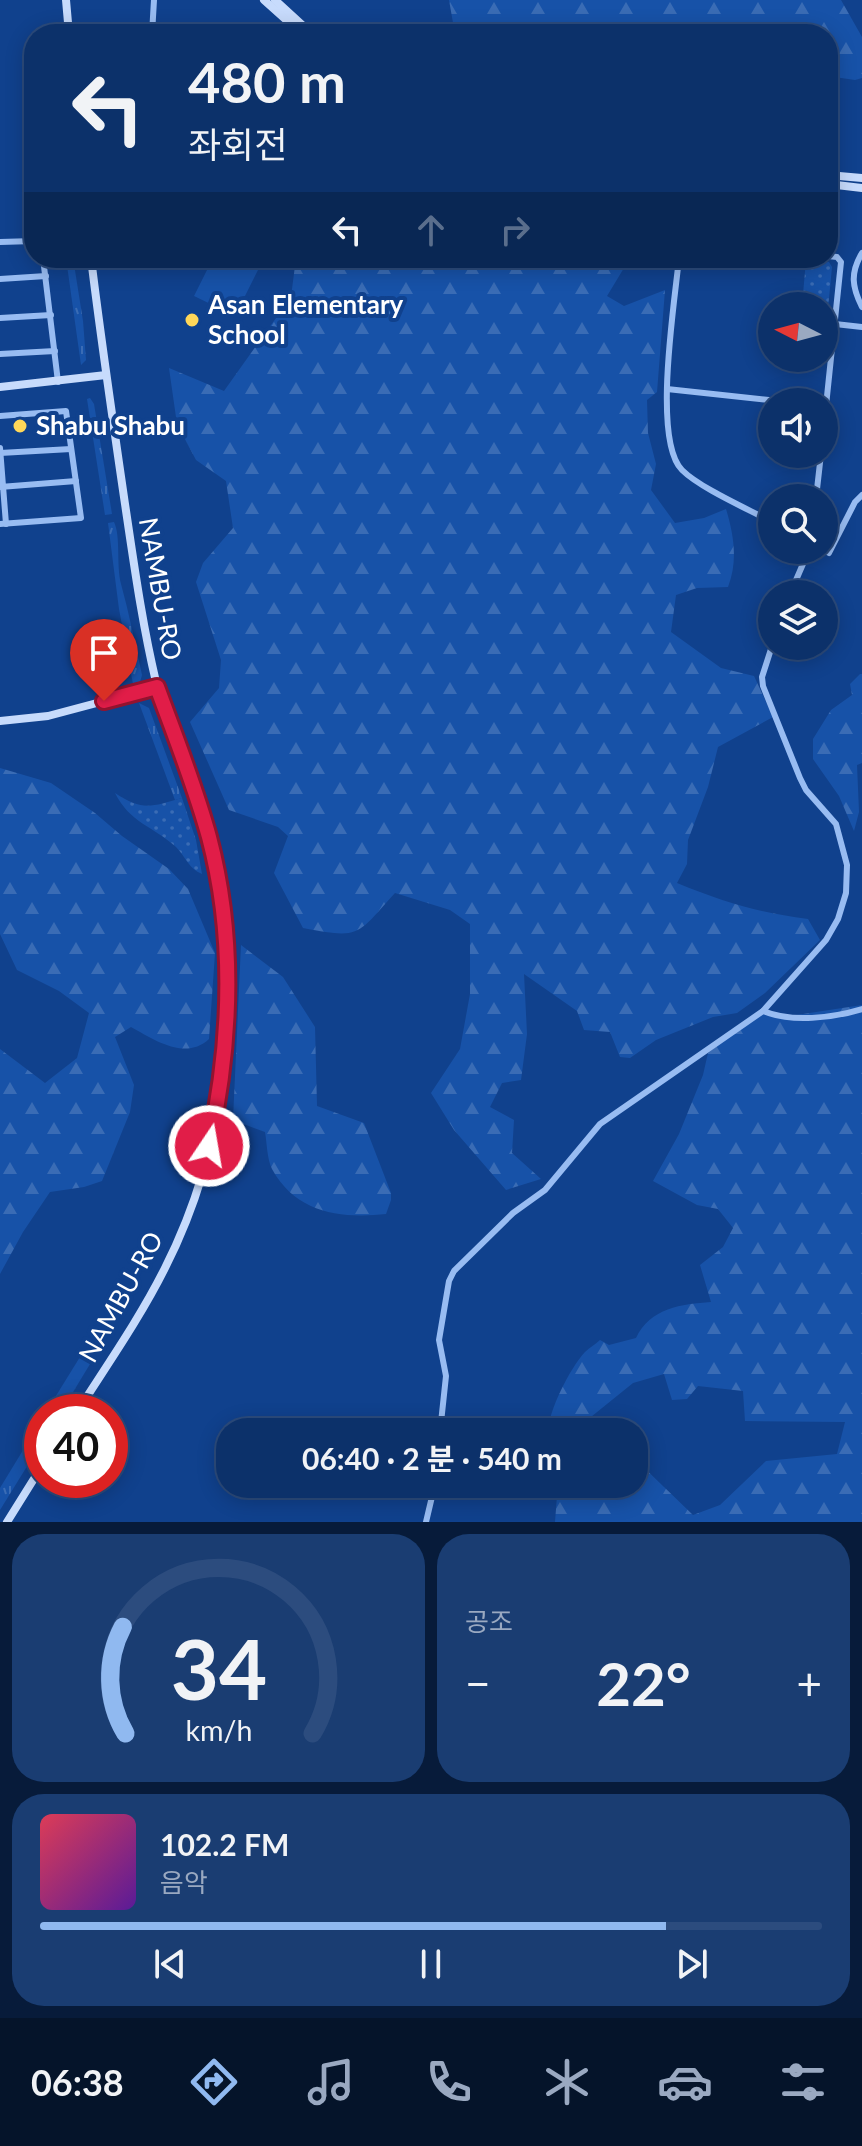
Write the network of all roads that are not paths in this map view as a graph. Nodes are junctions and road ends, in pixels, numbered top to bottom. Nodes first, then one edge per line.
1 (154, 0) edge
2 (264, 0) edge
3 (275, 0) edge
4 (67, 3) edge
5 (68, 24) edge
6 (153, 24) edge
7 (291, 24) edge
8 (301, 24) edge
9 (838, 176) edge
10 (862, 178) edge
11 (838, 185) edge
12 (862, 188) edge
13 (24, 241) edge
14 (0, 242) edge
15 (862, 253) edge
16 (838, 258) edge
17 (45, 268) edge
18 (92, 268) edge
19 (678, 268) edge
20 (46, 276) junction
21 (0, 279) edge
22 (838, 293) edge
23 (862, 307) edge
24 (51, 315) junction
25 (0, 318) edge
26 (838, 324) edge
27 (862, 327) edge
28 (55, 351) junction
29 (0, 354) edge
30 (106, 375) junction
31 (58, 382) junction
32 (0, 387) edge
33 (667, 389) junction
34 (758, 399) edge
35 (0, 416) edge
36 (71, 449) junction
37 (0, 451) edge
38 (76, 481) junction
39 (2, 487) edge
40 (862, 495) edge
41 (758, 514) edge
42 (3, 524) edge
43 (838, 535) edge
44 (767, 660) edge
45 (157, 687) junction
46 (0, 721) edge
47 (862, 1009) edge
48 (763, 1011) junction
49 (88, 1394) edge
50 (442, 1418) edge
51 (24, 1495) edge
52 (432, 1498) edge
53 (7, 1522) edge
54 (426, 1522) edge

1 - 6 street
2 - 7 street
3 - 8 street
4 - 5 street
9 - 10 street
11 - 12 street
13 - 14 street
15 - 23 street
16 - 22 street
17 - 20 street
18 - 30 street, NAMBU-RO
19 - 33 street
20 - 21 street
20 - 24 street
24 - 25 street
24 - 28 street
26 - 27 street
28 - 29 street
28 - 31 street
30 - 31 street
30 - 45 street, NAMBU-RO
31 - 32 street
33 - 34 street
33 - 41 street
35 - 36 street
36 - 37 street
36 - 38 street
37 - 39 street
38 - 39 street
38 - 42 street
39 - 42 street
40 - 43 street
44 - 48 street
45 - 46 street
45 - 49 street, NAMBU-RO
47 - 48 street
48 - 50 street
51 - 53 street
52 - 54 street

